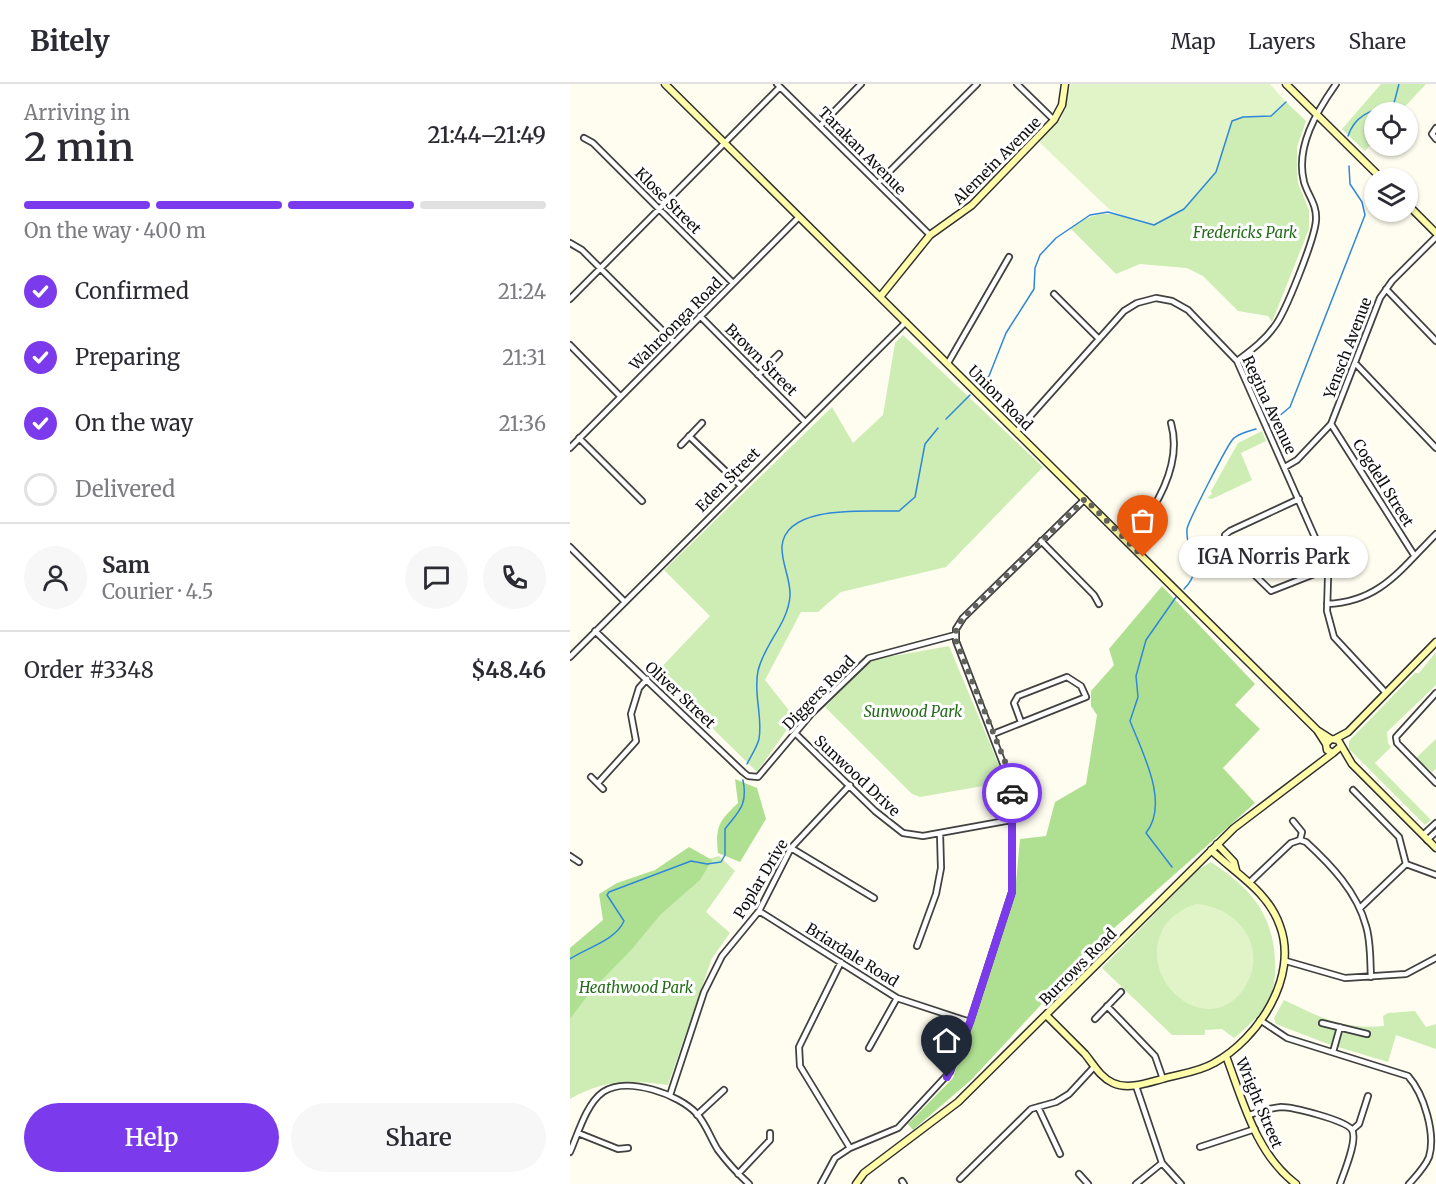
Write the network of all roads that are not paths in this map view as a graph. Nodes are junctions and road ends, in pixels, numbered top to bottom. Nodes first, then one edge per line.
1 (664, 84) edge
2 (861, 84) edge
3 (977, 84) edge
4 (1017, 84) edge
5 (1065, 84) edge
6 (1286, 84) edge
7 (1336, 84) edge
8 (779, 85) edge
9 (1317, 114) junction
10 (1054, 120) junction
11 (820, 126) junction
12 (1436, 128) edge
13 (584, 138) dead end
14 (1436, 139) edge
15 (725, 143) junction
16 (1372, 168) edge
17 (878, 183) junction
18 (659, 209) junction
19 (1418, 216) edge
20 (799, 217) junction
21 (930, 235) junction
22 (1436, 235) edge
23 (570, 243) edge
24 (1009, 257) dead end
25 (600, 268) junction
26 (733, 283) junction
27 (1386, 289) junction
28 (1054, 294) dead end
29 (880, 297) junction
30 (570, 299) edge
31 (700, 316) junction
32 (906, 322) junction
33 (1098, 338) junction
34 (1436, 341) edge
35 (674, 342) junction
36 (570, 345) edge
37 (779, 354) dead end
38 (1237, 361) junction
39 (948, 363) junction
40 (1355, 363) junction
41 (758, 375) junction
42 (621, 396) junction
43 (805, 422) junction
44 (702, 423) dead end
45 (1171, 423) dead end
46 (1331, 424) junction
47 (1017, 431) junction
48 (689, 436) junction
49 (579, 438) junction
50 (681, 445) dead end
51 (570, 448) edge
52 (1436, 448) edge
53 (1285, 468) junction
54 (740, 485) junction
55 (1085, 499) junction
56 (1299, 499) junction
57 (642, 501) dead end
58 (1436, 534) edge
59 (1041, 541) junction
60 (1127, 541) junction
61 (570, 547) edge
62 (1414, 555) junction
63 (1327, 568) junction
64 (624, 601) junction
65 (1099, 604) dead end
66 (1327, 604) junction
67 (595, 631) junction
68 (956, 635) junction
69 (1436, 642) edge
70 (570, 657) edge
71 (647, 679) junction
72 (1386, 693) junction
73 (1436, 693) edge
74 (1021, 723) junction
75 (795, 733) junction
76 (993, 734) junction
77 (1333, 743) junction
78 (1334, 753) junction
79 (1352, 764) junction
80 (1314, 765) junction
81 (748, 776) joint
82 (591, 777) dead end
83 (598, 783) junction
84 (1436, 783) edge
85 (850, 785) junction
86 (603, 789) dead end
87 (1353, 790) dead end
88 (1011, 820) junction
89 (1293, 821) dead end
90 (1436, 823) edge
91 (1436, 832) edge
92 (940, 833) junction
93 (1425, 838) junction
94 (1300, 840) junction
95 (1217, 844) junction
96 (791, 848) junction
97 (1436, 849) edge
98 (1211, 850) junction
99 (571, 857) edge
100 (579, 862) dead end
101 (1406, 864) junction
102 (1236, 870) junction
103 (1436, 875) edge
104 (1250, 882) junction
105 (874, 898) dead end
106 (1360, 908) junction
107 (759, 911) junction
108 (917, 946) dead end
109 (1436, 958) edge
110 (1286, 961) junction
111 (841, 962) junction
112 (1371, 977) junction
113 (1121, 992) dead end
114 (897, 998) junction
115 (1107, 1006) junction
116 (1046, 1015) junction
117 (1095, 1019) dead end
118 (1260, 1020) junction
119 (970, 1022) junction
120 (1322, 1023) dead end
121 (1340, 1027) junction
122 (1367, 1034) dead end
123 (869, 1048) dead end
124 (1333, 1052) junction
125 (1226, 1056) junction
126 (1094, 1067) junction
127 (1163, 1079) junction
128 (1136, 1086) junction
129 (723, 1090) dead end
130 (670, 1095) junction
131 (1368, 1096) dead end
132 (1038, 1107) junction
133 (697, 1114) junction
134 (1249, 1115) junction
135 (1255, 1129) junction
136 (1352, 1130) junction
137 (578, 1133) junction
138 (770, 1133) dead end
139 (1200, 1147) dead end
140 (628, 1148) dead end
141 (850, 1148) junction
142 (570, 1152) edge
143 (1060, 1154) dead end
144 (1162, 1163) junction
145 (738, 1174) junction
146 (1079, 1174) dead end
147 (960, 1179) dead end
148 (749, 1184) edge
149 (821, 1184) edge
150 (856, 1184) edge
151 (1088, 1184) edge
152 (1136, 1184) edge
153 (1181, 1184) edge
154 (1296, 1184) edge
155 (1340, 1184) edge
156 (1409, 1184) edge

1 - 15 main road, Union Road
2 - 11 street
3 - 17 street
4 - 10 street
5 - 10 main road, Alemein Avenue
6 - 9 main road
7 - 9 street
8 - 11 street, Tarakan Avenue
8 - 15 street
9 - 16 main road
9 - 38 street
10 - 21 main road, Alemein Avenue
11 - 17 street, Tarakan Avenue
12 - 14 street
13 - 18 street, Klose Street
15 - 18 street
15 - 20 main road, Union Road
17 - 21 street, Tarakan Avenue
18 - 25 street
18 - 26 street, Klose Street
19 - 22 main road
20 - 26 street, Wahroonga Road
20 - 29 main road, Union Road
21 - 29 main road, Alemein Avenue
22 - 27 street, Yensch Avenue
23 - 25 street
24 - 39 street
25 - 30 street
25 - 35 street
26 - 31 street, Wahroonga Road
27 - 34 street
27 - 40 street, Yensch Avenue
28 - 33 street
29 - 32 main road, Union Road
31 - 35 street, Wahroonga Road
31 - 41 street, Brown Street
32 - 39 main road, Union Road
32 - 43 street, Eden Street
33 - 38 street, Regina Avenue
33 - 47 street, Regina Avenue
35 - 42 street, Wahroonga Road
36 - 42 street
37 - 41 street
38 - 53 street, Regina Avenue
39 - 47 main road, Union Road
40 - 46 street, Yensch Avenue
40 - 52 street
41 - 43 street, Brown Street
42 - 49 street, Wahroonga Road
43 - 54 street, Eden Street
44 - 48 street
45 - 60 street
46 - 53 street, Yensch Avenue
46 - 62 street, Cogdell Street
47 - 55 main road, Union Road
48 - 50 street
48 - 54 street
49 - 51 street, Wahroonga Road
49 - 57 street
53 - 56 street, Regina Avenue
54 - 64 street, Eden Street
55 - 59 street
55 - 60 main road, Union Road
56 - 63 street, Regina Avenue
56 - 63 street
58 - 62 street
59 - 65 street
59 - 68 street
60 - 77 main road, Union Road
61 - 64 street
62 - 66 street
63 - 66 street, Regina Avenue
64 - 67 street, Eden Street
66 - 72 street, Regina Avenue
67 - 70 street, Eden Street
67 - 71 street, Oliver Street
68 - 75 street, Diggers Road
68 - 76 street
69 - 72 main road, Burrows Road
71 - 81 street, Oliver Street
71 - 83 street
72 - 77 main road, Burrows Road
73 - 84 street
74 - 74 street
74 - 76 street
75 - 81 street, Diggers Road
75 - 85 street, Sunwood Drive
76 - 88 street
77 - 78 main road, Union Road
77 - 79 main road, Union Road
77 - 80 main road, Burrows Road
78 - 79 main road, Union Road
78 - 80 main road, Burrows Road
79 - 93 main road, Union Road
80 - 95 main road, Burrows Road
82 - 83 street
83 - 86 street
85 - 92 street, Sunwood Drive
85 - 96 street, Poplar Drive
87 - 101 street
88 - 92 street, Sunwood Drive
88 - 119 street
89 - 94 street
90 - 93 street
91 - 93 street
92 - 108 street
93 - 97 main road, Union Road
94 - 104 street
94 - 106 street
95 - 98 main road, Burrows Road
95 - 102 main road
96 - 105 street
96 - 107 street, Poplar Drive
98 - 102 main road
98 - 116 main road, Burrows Road
99 - 100 street
101 - 103 street
101 - 106 street
102 - 104 main road
104 - 110 main road
106 - 112 street
107 - 111 street, Briardale Road
107 - 130 street, Poplar Drive
109 - 112 street
110 - 112 street
110 - 118 main road
111 - 114 street, Briardale Road
111 - 141 street
113 - 115 street
114 - 119 street, Briardale Road
114 - 123 street
115 - 117 street
115 - 127 street
116 - 126 main road
116 - 150 main road, Burrows Road
118 - 124 street
118 - 125 main road
119 - 141 street
120 - 121 street
121 - 122 street
121 - 124 street
124 - 156 street
125 - 127 main road
125 - 134 main road, Wright Street
126 - 128 main road
126 - 132 street
127 - 128 main road
128 - 144 street
129 - 133 street
130 - 133 street
130 - 137 street
131 - 136 street
132 - 143 street
132 - 147 street
133 - 145 street
134 - 135 main road, Wright Street
134 - 136 street
135 - 139 street
135 - 154 main road, Wright Street
136 - 155 street
137 - 140 street
137 - 142 street
138 - 145 street
141 - 149 street
144 - 152 street
144 - 153 street
145 - 148 street
146 - 151 street

